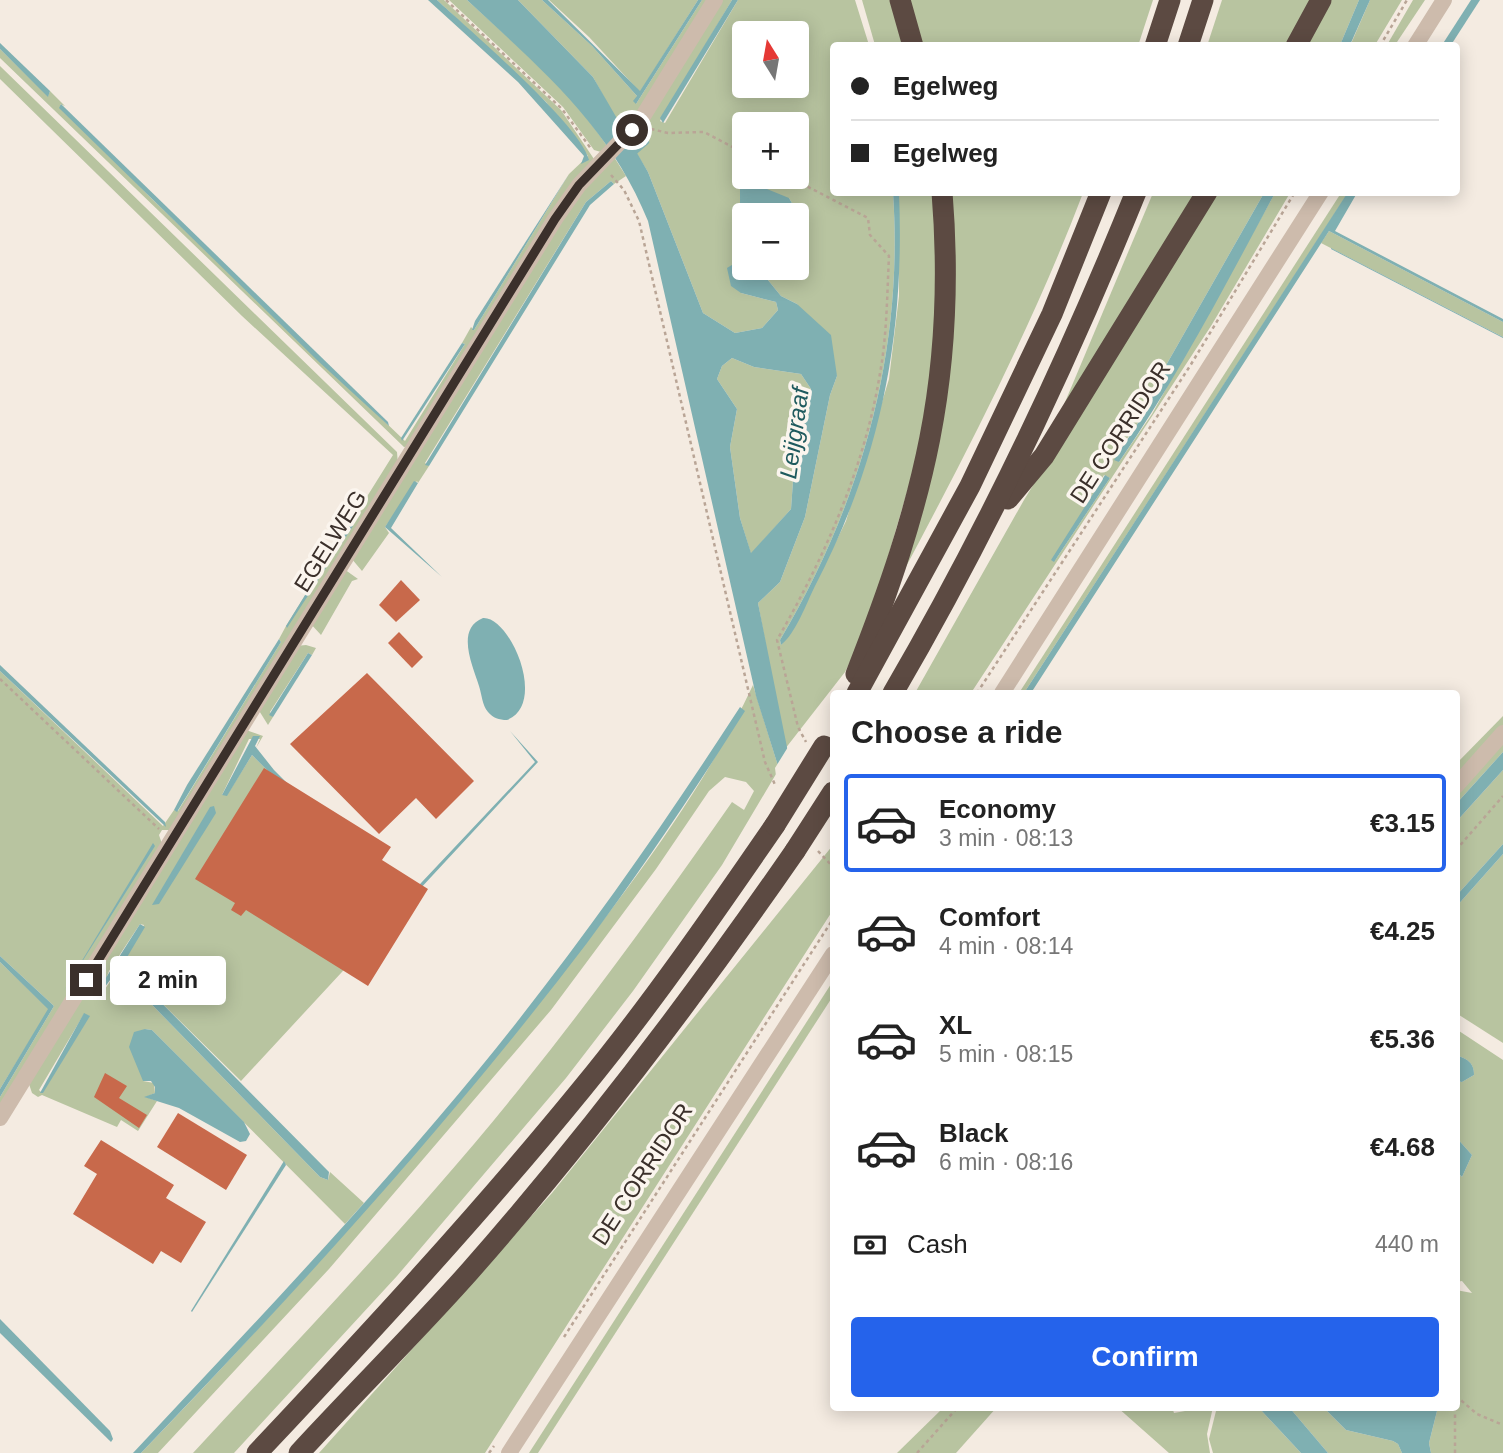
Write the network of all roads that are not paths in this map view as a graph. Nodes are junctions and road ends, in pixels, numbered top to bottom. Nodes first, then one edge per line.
1 (715, 0) edge
2 (900, 0) edge
3 (1170, 0) edge
4 (1203, 0) edge
5 (1321, 0) edge
6 (1444, 0) edge
7 (912, 42) edge
8 (1156, 42) edge
9 (1189, 42) edge
10 (1298, 42) edge
11 (1418, 42) edge
12 (942, 196) edge
13 (1099, 196) edge
14 (1134, 196) edge
15 (1205, 196) edge
16 (1318, 196) edge
17 (986, 525) junction
18 (849, 690) edge
19 (859, 690) edge
20 (895, 690) edge
21 (1004, 690) edge
22 (1503, 733) edge
23 (822, 742) edge
24 (1460, 781) edge
25 (830, 797) edge
26 (830, 958) edge
27 (0, 1118) edge
28 (503, 1447) edge
29 (257, 1453) edge
30 (299, 1453) edge

1 - 27 street, EGELWEG
2 - 7 highway
3 - 8 highway
4 - 9 highway
5 - 10 highway
6 - 11 street
12 - 18 highway
13 - 19 highway
14 - 17 highway
15 - 17 highway
16 - 21 street, DE CORRIDOR
17 - 20 highway
22 - 24 street
23 - 29 highway, bridge
25 - 30 highway, bridge
26 - 28 street, DE CORRIDOR

